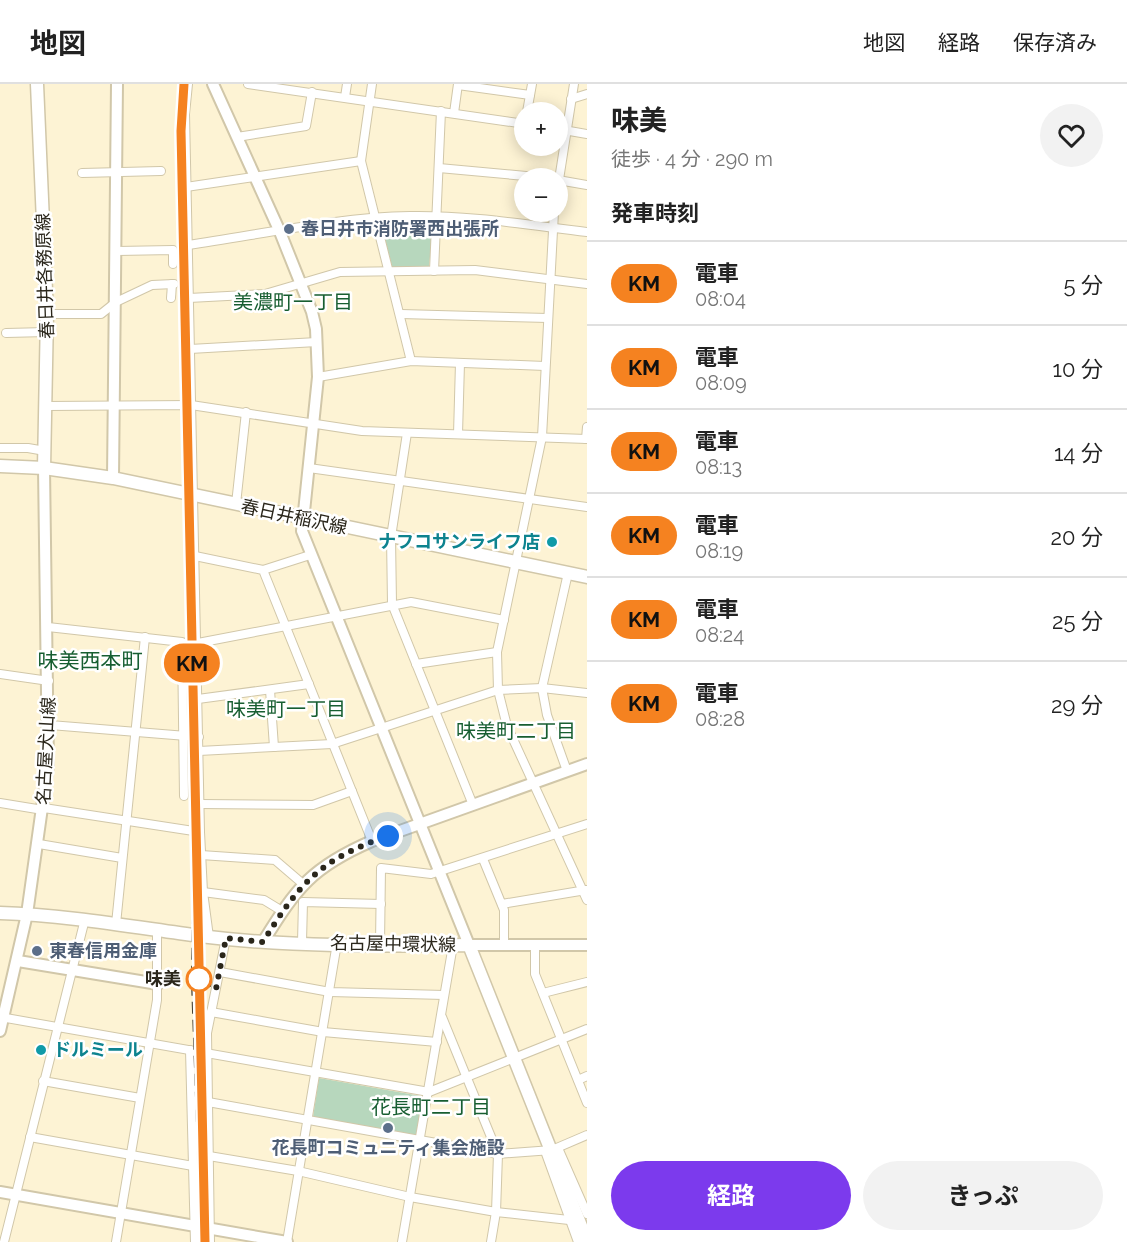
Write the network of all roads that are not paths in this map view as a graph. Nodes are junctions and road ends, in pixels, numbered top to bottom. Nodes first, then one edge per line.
1 (36, 84) edge
2 (117, 84) edge
3 (188, 84) edge
4 (213, 84) edge
5 (248, 84) edge
6 (347, 84) edge
7 (372, 84) edge
8 (458, 84) edge
9 (532, 84) edge
10 (574, 84) edge
11 (312, 92) junction
12 (587, 94) edge
13 (530, 95) junction
14 (345, 98) junction
15 (571, 99) junction
16 (370, 101) junction
17 (529, 102) edge
18 (568, 109) edge
19 (441, 111) junction
20 (454, 113) junction
21 (514, 122) edge
22 (568, 131) edge
23 (587, 134) edge
24 (237, 137) junction
25 (361, 161) junction
26 (439, 168) junction
27 (161, 171) dead end
28 (82, 173) dead end
29 (117, 173) junction
30 (514, 175) edge
31 (255, 178) junction
32 (568, 182) edge
33 (587, 185) edge
34 (186, 187) junction
35 (436, 216) junction
36 (375, 218) junction
37 (553, 222) edge
38 (552, 228) junction
39 (280, 232) junction
40 (587, 232) edge
41 (188, 245) junction
42 (117, 250) junction
43 (173, 264) dead end
44 (434, 271) junction
45 (389, 272) junction
46 (549, 279) junction
47 (302, 284) junction
48 (587, 284) edge
49 (171, 298) dead end
50 (189, 298) junction
51 (116, 303) junction
52 (47, 314) junction
53 (400, 314) junction
54 (548, 318) junction
55 (47, 332) junction
56 (6, 333) dead end
57 (317, 342) junction
58 (190, 349) junction
59 (411, 361) junction
60 (460, 363) junction
61 (545, 366) junction
62 (318, 376) junction
63 (114, 405) junction
64 (191, 405) junction
65 (47, 406) junction
66 (246, 412) junction
67 (313, 423) junction
68 (587, 427) edge
69 (407, 433) junction
70 (458, 435) junction
71 (542, 437) junction
72 (587, 439) edge
73 (0, 448) edge
74 (45, 451) junction
75 (0, 466) edge
76 (44, 468) junction
77 (309, 468) junction
78 (113, 478) junction
79 (399, 481) junction
80 (193, 495) junction
81 (530, 499) junction
82 (236, 504) junction
83 (587, 507) edge
84 (303, 519) junction
85 (391, 537) junction
86 (310, 555) junction
87 (195, 556) junction
88 (517, 562) junction
89 (263, 570) junction
90 (568, 573) junction
91 (587, 577) edge
92 (392, 604) junction
93 (336, 616) junction
94 (504, 620) junction
95 (285, 626) junction
96 (48, 627) junction
97 (145, 637) junction
98 (198, 643) junction
99 (497, 651) junction
100 (416, 664) junction
101 (0, 674) edge
102 (49, 681) junction
103 (309, 684) junction
104 (542, 688) junction
105 (270, 690) junction
106 (498, 690) junction
107 (587, 693) edge
108 (198, 699) junction
109 (434, 711) junction
110 (50, 725) junction
111 (382, 728) junction
112 (135, 734) junction
113 (182, 737) junction
114 (199, 737) junction
115 (332, 744) junction
116 (274, 747) junction
117 (199, 751) junction
118 (587, 764) edge
119 (567, 771) junction
120 (532, 784) junction
121 (352, 791) junction
122 (184, 796) dead end
123 (0, 803) edge
124 (200, 804) junction
125 (473, 805) junction
126 (43, 809) junction
127 (126, 822) junction
128 (420, 824) junction
129 (587, 824) edge
130 (200, 832) junction
131 (558, 836) junction
132 (372, 841) junction
133 (39, 844) junction
134 (201, 855) junction
135 (122, 858) junction
136 (483, 859) junction
137 (439, 871) junction
138 (303, 884) junction
139 (585, 890) edge
140 (203, 892) junction
141 (299, 898) junction
142 (587, 900) edge
143 (381, 904) junction
144 (502, 904) junction
145 (282, 911) junction
146 (0, 913) edge
147 (27, 914) junction
148 (85, 919) junction
149 (116, 924) junction
150 (157, 930) junction
151 (209, 937) junction
152 (226, 938) junction
153 (263, 942) junction
154 (302, 942) junction
155 (337, 943) junction
156 (380, 944) junction
157 (453, 945) junction
158 (469, 945) junction
159 (504, 945) junction
160 (535, 945) junction
161 (587, 945) edge
162 (18, 961) junction
163 (71, 970) junction
164 (220, 972) junction
165 (587, 982) edge
166 (158, 984) junction
167 (330, 992) junction
168 (543, 993) junction
169 (444, 994) junction
170 (212, 1012) junction
171 (441, 1016) junction
172 (2, 1017) edge
173 (57, 1027) junction
174 (587, 1029) edge
175 (0, 1031) edge
176 (323, 1032) junction
177 (562, 1040) junction
178 (437, 1042) junction
179 (150, 1043) junction
180 (190, 1050) junction
181 (207, 1053) junction
182 (515, 1058) junction
183 (315, 1072) junction
184 (587, 1076) edge
185 (468, 1078) junction
186 (578, 1080) junction
187 (44, 1081) junction
188 (429, 1092) junction
189 (140, 1098) junction
190 (208, 1102) junction
191 (587, 1103) edge
192 (308, 1120) junction
193 (587, 1135) edge
194 (30, 1137) junction
195 (419, 1140) junction
196 (551, 1150) junction
197 (498, 1154) junction
198 (130, 1156) junction
199 (209, 1156) junction
200 (193, 1166) junction
201 (298, 1171) junction
202 (0, 1192) edge
203 (16, 1195) junction
204 (410, 1197) junction
205 (496, 1212) junction
206 (120, 1214) junction
207 (587, 1214) edge
208 (569, 1220) junction
209 (195, 1227) junction
210 (210, 1230) junction
211 (587, 1241) edge
212 (4, 1242) edge
213 (116, 1242) edge
214 (195, 1242) edge
215 (210, 1242) edge
216 (287, 1242) edge
217 (402, 1242) edge
218 (491, 1242) edge
219 (578, 1242) edge

1 - 52 main road, 春日井各務原線
2 - 29 street
3 - 34 street
4 - 24 street
5 - 11 street
6 - 14 street
7 - 16 street
8 - 13 street
8 - 20 street
9 - 13 street
10 - 15 street
11 - 14 street
11 - 24 street
12 - 15 street
13 - 17 street
14 - 16 street
15 - 18 street
16 - 19 street
16 - 25 street
19 - 20 street
19 - 26 street
20 - 21 street
22 - 23 street
24 - 31 street
25 - 31 street
25 - 36 street
26 - 30 street
26 - 35 street
27 - 29 street
28 - 29 street
29 - 42 street
31 - 34 street
31 - 39 street
32 - 33 street
34 - 41 street
35 - 36 street
35 - 38 street
35 - 44 street
36 - 39 street
36 - 45 street
37 - 38 street
38 - 40 street
38 - 46 street
39 - 41 street
39 - 47 street
41 - 50 street
42 - 43 street
42 - 51 street
44 - 45 street
44 - 46 street
45 - 47 street
45 - 53 street
46 - 48 street
46 - 54 street
47 - 50 street
47 - 57 street
49 - 51 street
50 - 58 street
51 - 52 street
51 - 63 street
52 - 55 main road, 春日井各務原線
53 - 54 street
53 - 59 street
54 - 61 street
55 - 56 street
55 - 65 main road, 春日井各務原線
57 - 58 street
57 - 62 street
58 - 64 street
59 - 60 street
59 - 62 street
60 - 61 street
60 - 70 street
61 - 71 street
62 - 67 street
63 - 64 street
63 - 65 street
63 - 78 street
64 - 66 street
64 - 80 street
65 - 74 main road, 春日井各務原線
66 - 67 street
66 - 82 street
67 - 69 street
67 - 77 street
68 - 72 street
69 - 70 street
69 - 79 street
70 - 71 street
71 - 72 street
71 - 81 street
73 - 74 street
74 - 76 main road, 春日井各務原線
75 - 76 main road, 春日井稲沢線
76 - 78 main road, 春日井稲沢線
76 - 96 street, 名古屋犬山線
77 - 79 street
77 - 84 street
78 - 80 main road, 春日井稲沢線
79 - 81 street
79 - 85 street
80 - 82 main road, 春日井稲沢線
80 - 87 street
81 - 83 street
81 - 88 street
82 - 84 main road, 春日井稲沢線
84 - 85 main road, 春日井稲沢線
84 - 86 street
85 - 88 main road, 春日井稲沢線
85 - 92 street
86 - 89 street
86 - 93 street
87 - 89 street
87 - 98 street
88 - 90 main road, 春日井稲沢線
88 - 94 street
89 - 95 street
90 - 91 main road, 春日井稲沢線
90 - 104 street
92 - 93 street
92 - 94 street
92 - 100 street
93 - 95 street
93 - 111 street
94 - 99 street
95 - 98 street
95 - 103 street
96 - 97 street
96 - 102 street, 名古屋犬山線
97 - 112 street
97 - 113 street
98 - 108 street
99 - 100 street
99 - 106 street
100 - 109 street
101 - 102 street
102 - 110 street, 名古屋犬山線
103 - 105 street
103 - 115 street
104 - 106 street
104 - 107 street
104 - 119 street
105 - 108 street
105 - 116 street
106 - 109 street
106 - 120 street
108 - 114 street
109 - 111 street
109 - 125 street
110 - 112 street
110 - 126 street, 名古屋犬山線
111 - 115 street
111 - 128 street
112 - 113 street
112 - 127 street
113 - 114 street
113 - 122 street
114 - 117 street
115 - 116 street
115 - 121 street
116 - 117 street
117 - 124 street
118 - 119 street
119 - 120 street
120 - 125 street
120 - 131 street
121 - 124 street
121 - 132 street
123 - 126 street
124 - 130 street
125 - 128 street
126 - 127 street
126 - 133 street, 名古屋犬山線
127 - 130 street
127 - 135 street
128 - 132 street
128 - 137 street
129 - 131 street
130 - 134 street
131 - 136 street
131 - 139 street
132 - 138 street
133 - 135 street
133 - 147 street, 名古屋犬山線
134 - 138 street
134 - 140 street
135 - 149 street
136 - 137 street
136 - 144 street
137 - 143 street
137 - 158 street
138 - 141 street
139 - 142 street
139 - 144 street
140 - 145 street
140 - 151 street
141 - 143 street
141 - 145 street
141 - 154 street
143 - 156 street
144 - 159 street
145 - 153 street
146 - 147 main road, 名古屋中環状線
147 - 148 main road, 名古屋中環状線
147 - 162 street, 名古屋犬山線
148 - 149 main road, 名古屋中環状線
148 - 163 street
149 - 150 main road, 名古屋中環状線
150 - 151 main road, 名古屋中環状線
150 - 166 street
151 - 152 main road, 名古屋中環状線
152 - 153 main road, 名古屋中環状線
152 - 164 street
153 - 154 main road, 名古屋中環状線
154 - 155 main road, 名古屋中環状線
155 - 156 main road, 名古屋中環状線
155 - 167 street
156 - 157 main road, 名古屋中環状線
157 - 158 main road, 名古屋中環状線
157 - 169 street
158 - 159 street
158 - 182 main road, 名古屋中環状線
159 - 160 street
160 - 161 street
160 - 168 street
162 - 163 street
162 - 172 street, 名古屋犬山線
163 - 166 street
163 - 173 street
164 - 167 street
164 - 170 street
165 - 168 street
166 - 179 street
167 - 169 street
167 - 176 street
168 - 177 street
169 - 171 street
170 - 176 street
170 - 181 street
171 - 178 street
171 - 185 street
172 - 173 street
172 - 175 street, 名古屋犬山線
173 - 179 street
173 - 187 street
174 - 177 street
176 - 178 street
176 - 183 street
177 - 182 street
177 - 186 street
178 - 188 street
179 - 180 street
179 - 189 street
180 - 181 street
180 - 200 street
181 - 183 street
181 - 190 street
182 - 185 street
182 - 196 main road, 名古屋中環状線
183 - 188 street
183 - 192 street
184 - 186 street
185 - 188 street
185 - 197 street
186 - 191 street
187 - 189 street
187 - 194 street
188 - 195 street
189 - 198 street
190 - 192 street
190 - 199 street
192 - 195 street
192 - 201 street
193 - 196 street
194 - 198 street
194 - 203 street
195 - 197 street
195 - 204 street
196 - 197 street
196 - 207 street
196 - 208 street
196 - 211 main road, 名古屋中環状線
197 - 205 street
198 - 200 street
198 - 206 street
199 - 201 street
199 - 210 street
200 - 209 street
201 - 204 street
201 - 216 street
202 - 203 street
203 - 206 street
203 - 212 street
204 - 205 street
204 - 217 street
205 - 208 street
205 - 218 street
206 - 209 street
206 - 213 street
208 - 219 street
209 - 210 street
209 - 214 street
210 - 215 street
210 - 216 street

